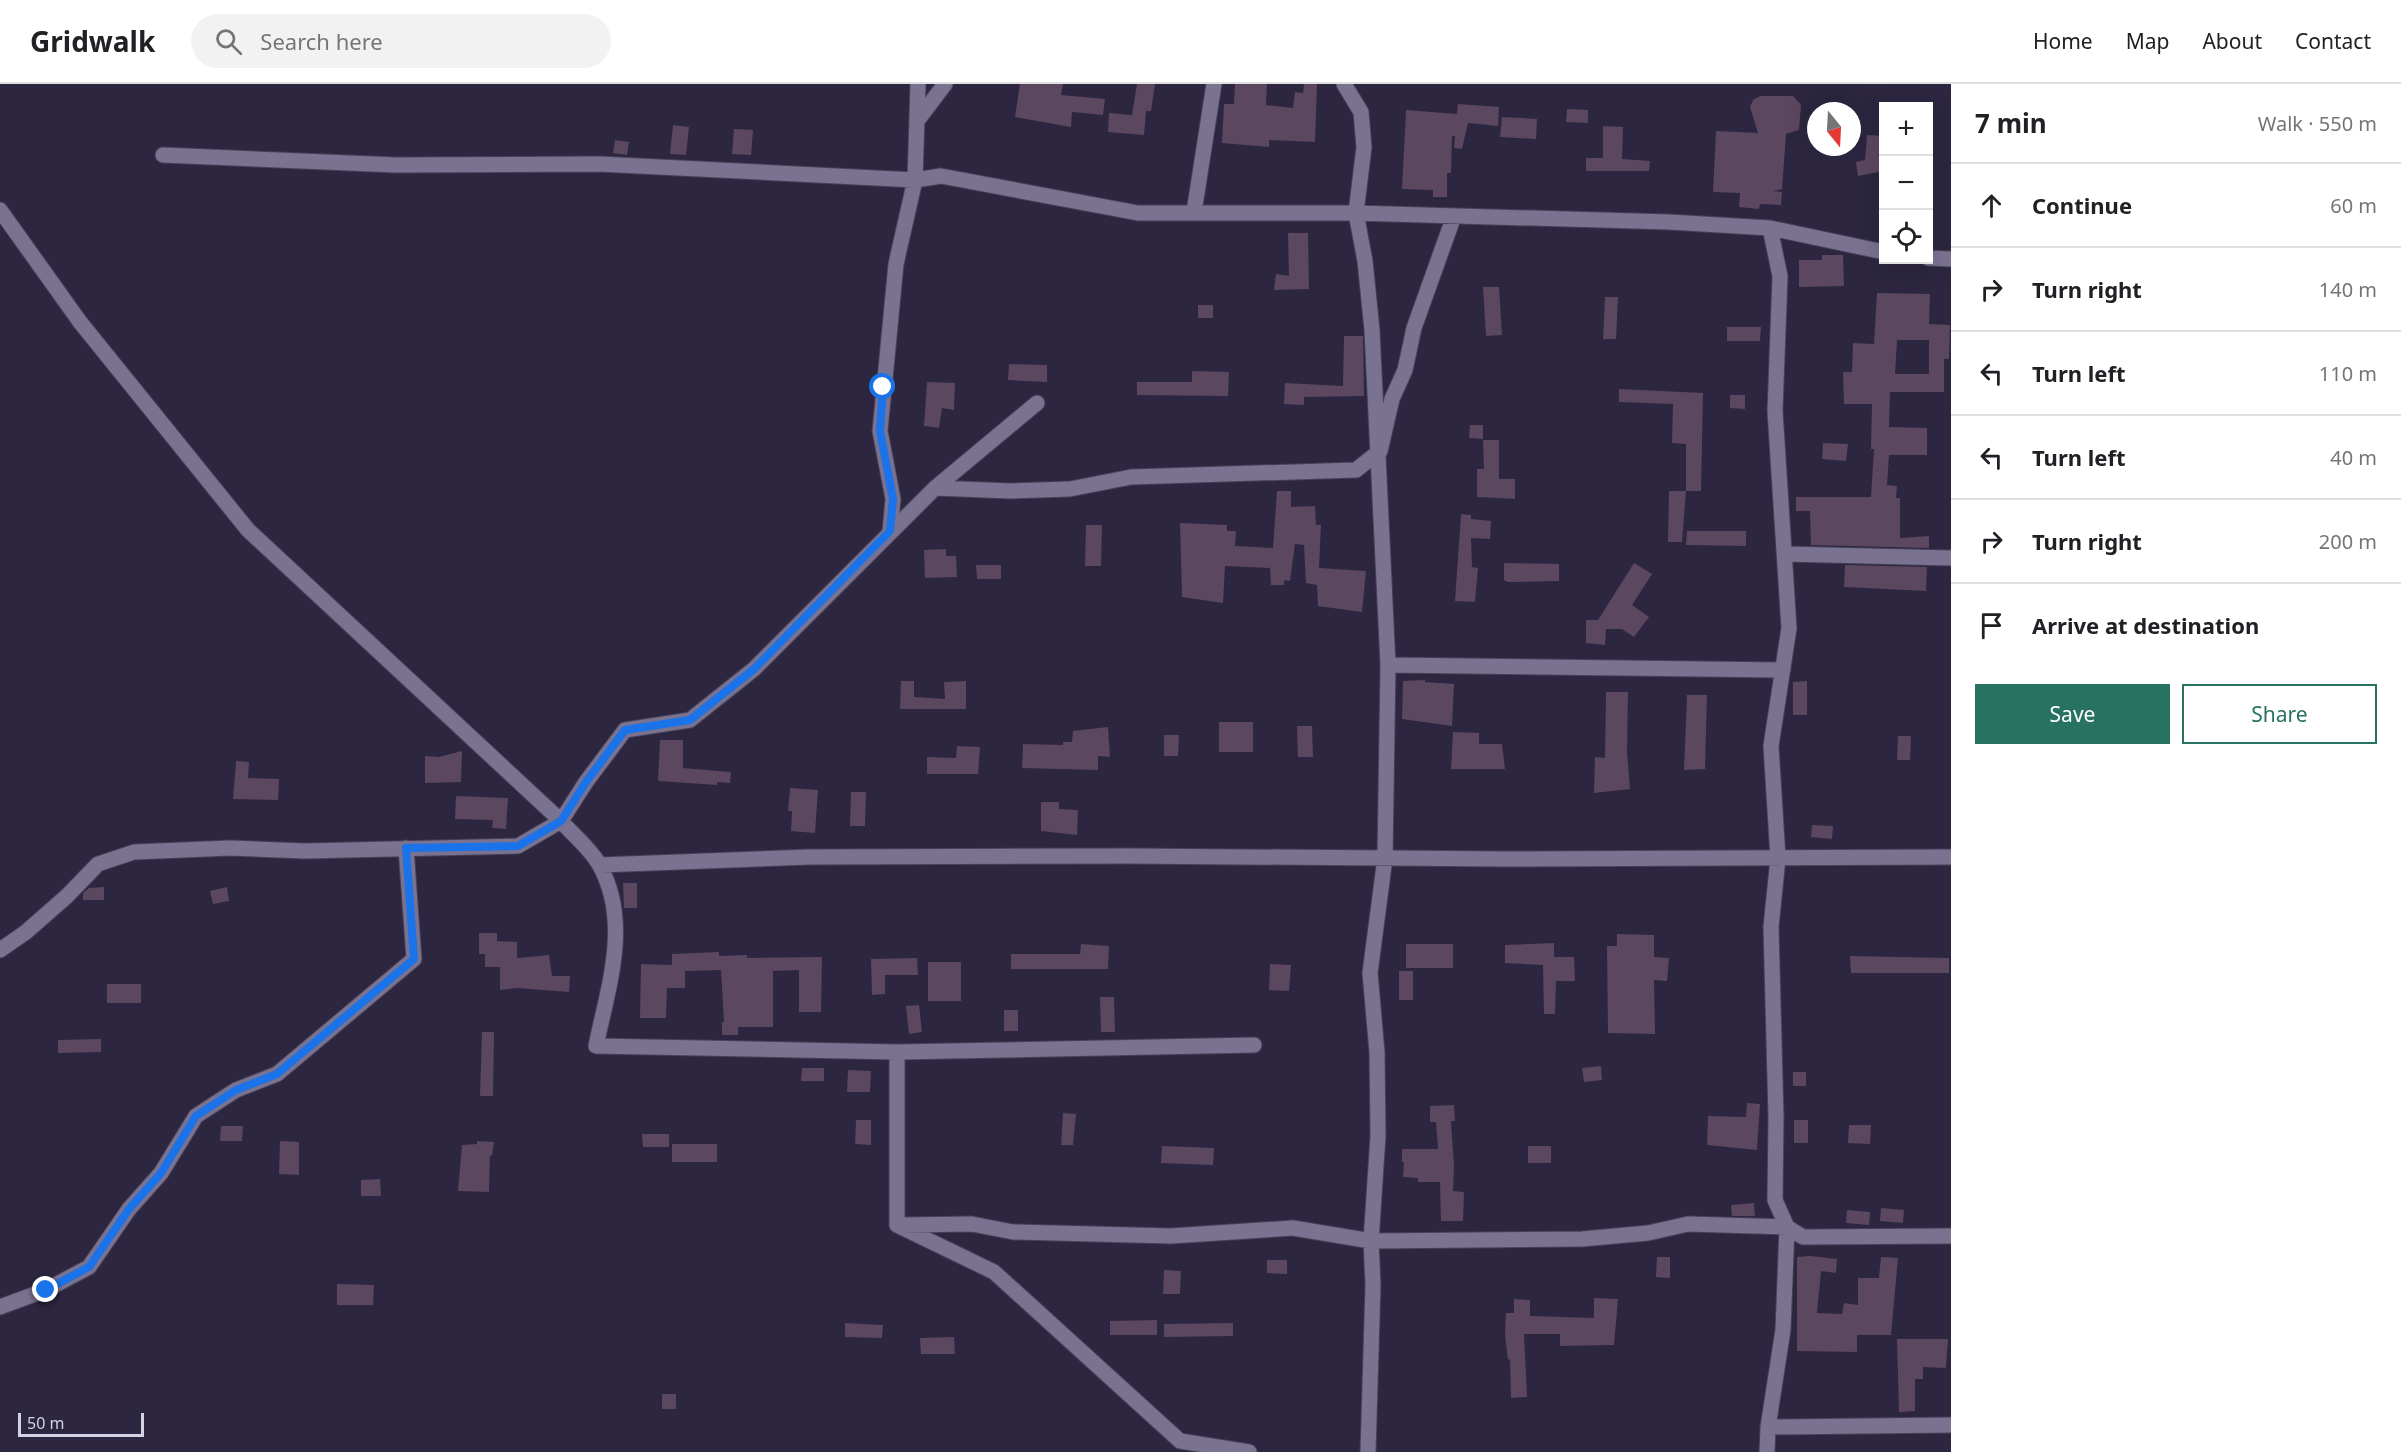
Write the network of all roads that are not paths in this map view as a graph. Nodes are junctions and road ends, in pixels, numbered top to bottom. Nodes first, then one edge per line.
1 (918, 84) edge
2 (945, 84) edge
3 (1214, 84) edge
4 (1344, 84) edge
5 (918, 121) junction
6 (163, 154) dead end
7 (915, 180) junction
8 (0, 210) edge
9 (1194, 212) junction
10 (1356, 213) junction
11 (1454, 216) junction
12 (1770, 228) junction
13 (1879, 251) edge
14 (1933, 258) edge
15 (1951, 259) edge
16 (1036, 403) dead end
17 (1380, 451) junction
18 (935, 488) junction
19 (890, 531) junction
20 (1785, 554) junction
21 (1951, 558) edge
22 (1388, 665) junction
23 (1783, 670) junction
24 (561, 821) junction
25 (406, 848) junction
26 (1951, 857) edge
27 (1385, 858) junction
28 (1778, 858) junction
29 (600, 865) junction
30 (0, 950) edge
31 (1254, 1045) dead end
32 (897, 1052) junction
33 (897, 1225) junction
34 (1787, 1227) junction
35 (1951, 1236) edge
36 (1371, 1241) junction
37 (0, 1307) edge
38 (1951, 1425) edge
39 (1768, 1427) junction
40 (1249, 1452) edge
41 (1368, 1452) edge
42 (1767, 1452) edge

1 - 5 street
2 - 5 street
3 - 9 street
4 - 10 street
5 - 7 street
6 - 7 street
7 - 9 street
7 - 19 street
8 - 24 street
9 - 10 street
10 - 11 street
10 - 17 street
11 - 12 street
11 - 17 street
12 - 13 street
12 - 20 street
14 - 15 street
16 - 18 street
17 - 18 street
17 - 22 street
18 - 19 street
19 - 24 street
20 - 21 street
20 - 23 street
22 - 23 street
22 - 27 street
23 - 28 street
24 - 25 street
24 - 29 street
25 - 30 street
25 - 37 street
26 - 28 street
27 - 28 street
27 - 29 street
27 - 36 street
28 - 34 street
29 - 32 street
31 - 32 street
32 - 33 street
33 - 36 street
33 - 40 street
34 - 35 street
34 - 36 street
34 - 39 street
36 - 41 street
38 - 39 street
39 - 42 street

